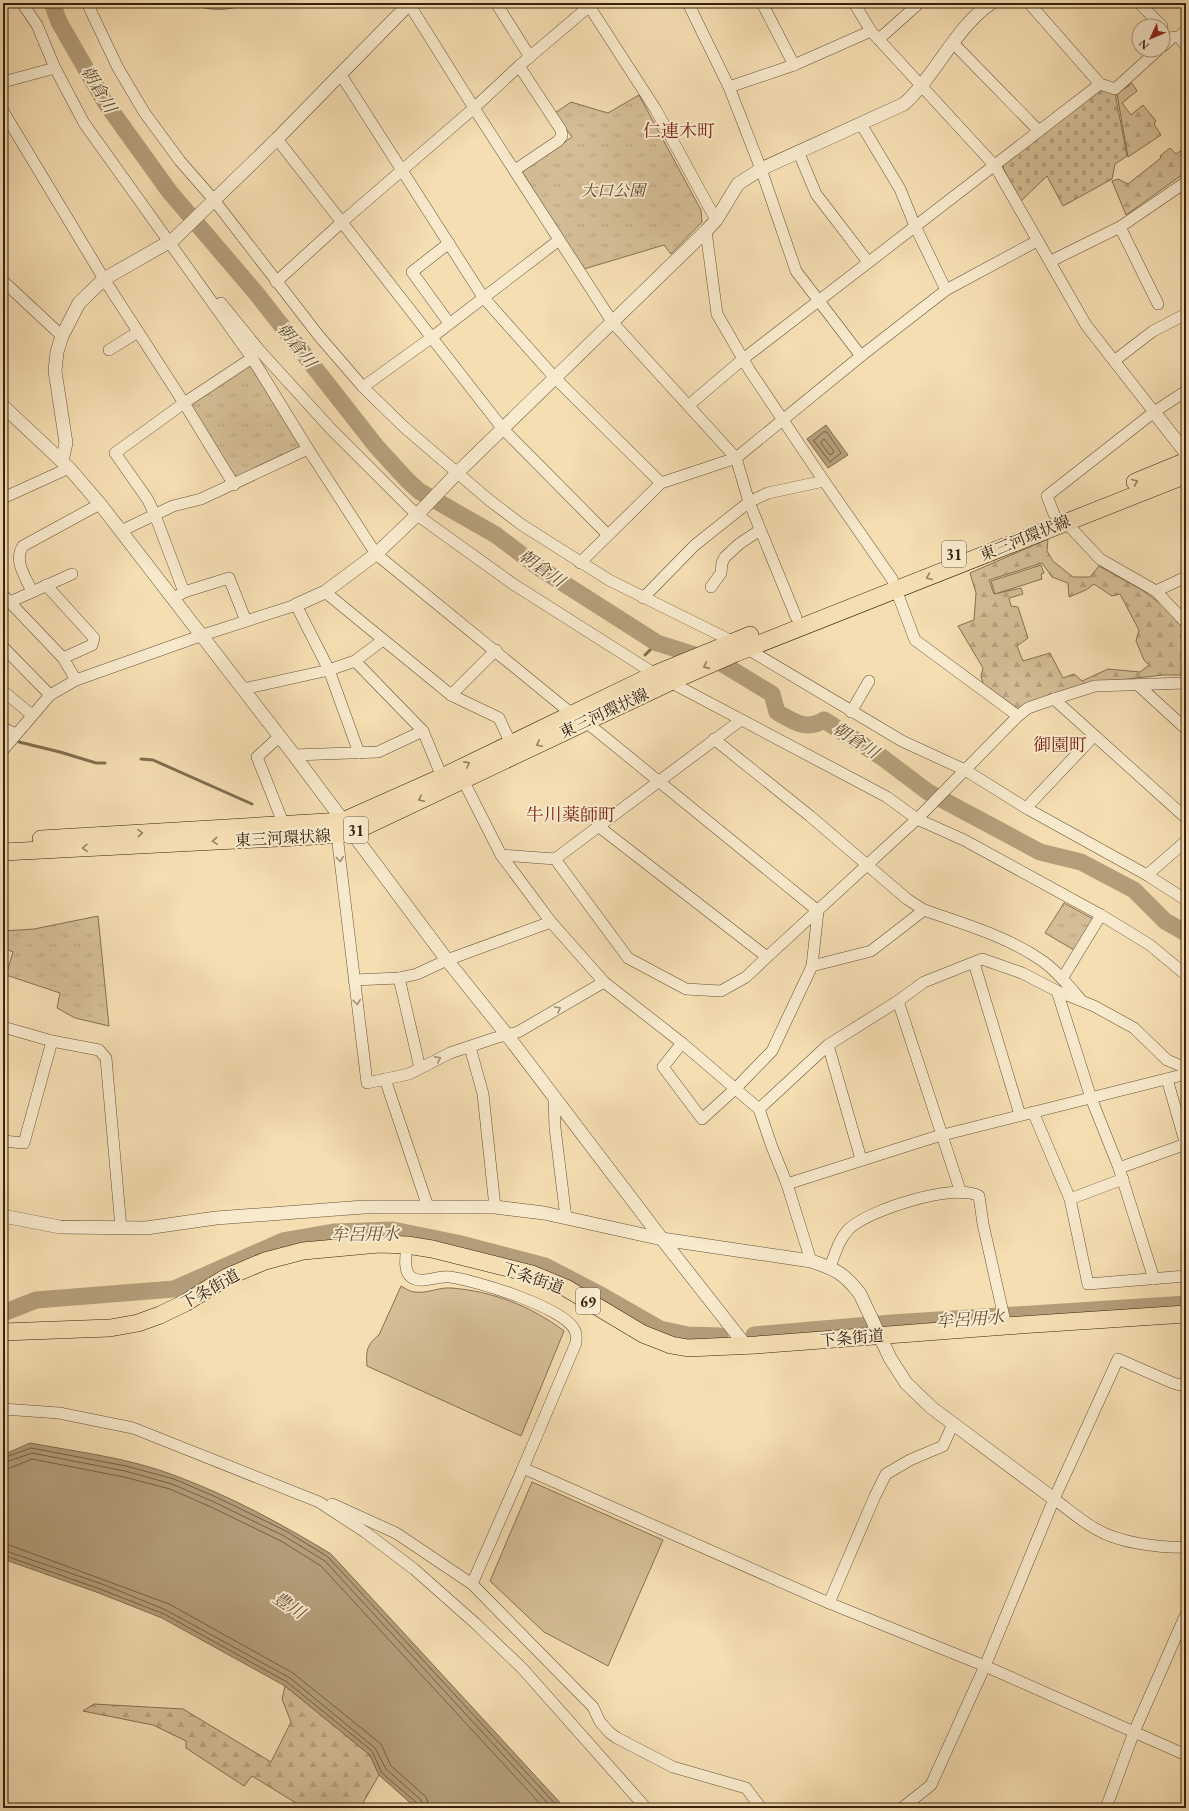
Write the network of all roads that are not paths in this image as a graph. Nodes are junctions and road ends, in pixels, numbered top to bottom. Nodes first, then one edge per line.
1 (22, 3) edge
2 (87, 3) edge
3 (496, 3) edge
4 (688, 3) edge
5 (762, 3) edge
6 (854, 3) edge
7 (915, 3) edge
8 (991, 3) edge
9 (1029, 3) edge
10 (1139, 3) edge
11 (409, 4) edge
12 (589, 4) edge
13 (1155, 18) edge
14 (1179, 34) edge
15 (875, 35) junction
16 (953, 43) junction
17 (1186, 46) edge
18 (530, 57) junction
19 (1149, 58) edge
20 (794, 65) junction
21 (519, 66) junction
22 (55, 68) junction
23 (341, 75) junction
24 (3, 82) edge
25 (1100, 84) junction
26 (922, 86) junction
27 (729, 87) junction
28 (474, 108) junction
29 (3, 115) edge
30 (861, 124) junction
31 (1039, 131) junction
32 (277, 139) junction
33 (798, 151) junction
34 (995, 166) junction
35 (761, 169) junction
36 (402, 170) junction
37 (515, 170) junction
38 (1186, 182) edge
39 (212, 202) junction
40 (716, 220) junction
41 (342, 222) junction
42 (915, 226) junction
43 (1120, 227) junction
44 (706, 231) junction
45 (172, 240) junction
46 (559, 240) junction
47 (1037, 241) junction
48 (449, 243) junction
49 (1050, 261) junction
50 (868, 262) junction
51 (104, 279) junction
52 (3, 281) edge
53 (276, 282) junction
54 (946, 290) junction
55 (483, 297) junction
56 (820, 301) junction
57 (1158, 304) dead end
58 (1186, 314) edge
59 (449, 323) junction
60 (613, 323) junction
61 (138, 332) junction
62 (62, 336) junction
63 (430, 338) junction
64 (109, 350) dead end
65 (862, 356) junction
66 (252, 358) junction
67 (743, 359) junction
68 (1114, 361) junction
69 (555, 378) junction
70 (363, 387) junction
71 (1186, 391) edge
72 (184, 403) junction
73 (689, 405) junction
74 (3, 406) edge
75 (1154, 412) junction
76 (782, 420) junction
77 (503, 429) junction
78 (308, 449) junction
79 (1186, 453) edge
80 (736, 458) junction
81 (1186, 461) edge
82 (65, 465) junction
83 (1186, 474) edge
84 (455, 475) junction
85 (824, 481) junction
86 (661, 483) junction
87 (234, 485) junction
88 (3, 498) edge
89 (749, 502) junction
90 (100, 504) junction
91 (419, 513) junction
92 (155, 515) junction
93 (1061, 518) junction
94 (760, 530) junction
95 (121, 531) junction
96 (608, 535) junction
97 (376, 554) junction
98 (580, 562) junction
99 (72, 574) dead end
100 (1186, 577) edge
101 (894, 584) junction
102 (46, 585) junction
103 (711, 587) dead end
104 (1156, 591) junction
105 (32, 592) junction
106 (325, 592) junction
107 (179, 595) junction
108 (6, 598) edge
109 (643, 598) junction
110 (296, 605) junction
111 (796, 617) junction
112 (246, 621) junction
113 (1186, 623) edge
114 (203, 635) junction
115 (383, 640) junction
116 (3, 647) edge
117 (734, 647) junction
118 (496, 650) junction
119 (62, 658) junction
120 (355, 661) junction
121 (329, 670) junction
122 (666, 676) junction
123 (76, 680) junction
124 (870, 681) dead end
125 (1186, 683) edge
126 (1138, 685) junction
127 (243, 689) junction
128 (3, 692) edge
129 (50, 695) junction
130 (451, 695) junction
131 (1054, 699) junction
132 (851, 712) junction
133 (32, 715) junction
134 (1018, 716) junction
135 (579, 718) junction
136 (741, 720) junction
137 (3, 728) edge
138 (1186, 729) edge
139 (423, 731) junction
140 (16, 734) junction
141 (280, 736) junction
142 (1094, 736) junction
143 (714, 740) junction
144 (511, 744) junction
145 (3, 750) edge
146 (359, 753) junction
147 (294, 755) junction
148 (962, 773) junction
149 (442, 777) junction
150 (463, 780) junction
151 (658, 781) junction
152 (1026, 808) junction
153 (920, 815) junction
154 (1186, 818) edge
155 (284, 825) junction
156 (598, 826) junction
157 (344, 829) junction
158 (3, 840) edge
159 (1186, 841) edge
160 (3, 852) edge
161 (501, 855) junction
162 (555, 859) junction
163 (867, 865) junction
164 (1147, 875) junction
165 (1186, 900) edge
166 (818, 910) junction
167 (924, 910) junction
168 (1101, 915) junction
169 (551, 922) junction
170 (767, 957) junction
171 (447, 960) junction
172 (974, 963) junction
173 (812, 966) junction
174 (1186, 975) edge
175 (399, 978) junction
176 (1062, 979) junction
177 (354, 980) junction
178 (604, 982) junction
179 (1057, 991) junction
180 (898, 1001) junction
181 (1081, 1002) junction
182 (3, 1027) edge
183 (507, 1035) junction
184 (52, 1041) junction
185 (682, 1043) junction
186 (828, 1045) junction
187 (470, 1047) junction
188 (420, 1068) junction
189 (1186, 1068) edge
190 (1186, 1074) edge
191 (385, 1079) junction
192 (1167, 1079) junction
193 (736, 1088) junction
194 (554, 1096) junction
195 (1091, 1098) junction
196 (759, 1109) junction
197 (1033, 1112) junction
198 (1020, 1115) junction
199 (943, 1135) junction
200 (3, 1141) edge
201 (1186, 1145) edge
202 (862, 1159) junction
203 (1121, 1174) junction
204 (787, 1184) junction
205 (961, 1193) junction
206 (1070, 1199) junction
207 (428, 1207) junction
208 (495, 1207) junction
209 (3, 1216) edge
210 (566, 1218) junction
211 (121, 1228) junction
212 (662, 1239) junction
213 (407, 1245) junction
214 (811, 1260) junction
215 (830, 1267) junction
216 (1186, 1276) edge
217 (1154, 1279) junction
218 (1186, 1314) edge
219 (1006, 1326) junction
220 (3, 1332) edge
221 (880, 1335) junction
222 (746, 1346) junction
223 (1186, 1381) edge
224 (3, 1409) edge
225 (953, 1424) junction
226 (523, 1468) junction
227 (1054, 1499) junction
228 (319, 1502) junction
229 (1186, 1547) edge
230 (472, 1584) junction
231 (829, 1602) junction
232 (1186, 1614) edge
233 (985, 1666) junction
234 (1134, 1732) junction
235 (1186, 1755) edge
236 (646, 1808) edge
237 (761, 1808) edge
238 (902, 1808) edge
239 (1106, 1808) edge

1 - 22 street
2 - 39 street
3 - 18 street
4 - 27 street
5 - 20 street
6 - 15 street
7 - 15 street
8 - 16 street
9 - 25 street
10 - 13 street
11 - 23 street
11 - 28 street
12 - 18 street
12 - 40 street
14 - 17 street
15 - 20 street
15 - 26 street
16 - 26 street
16 - 31 street
18 - 21 street
19 - 25 street
20 - 27 street
21 - 28 street
21 - 37 street
22 - 24 street
22 - 45 street
23 - 32 street
23 - 36 street
25 - 31 street
26 - 30 street
26 - 34 street
27 - 35 street
28 - 36 street
28 - 37 street
29 - 51 street
30 - 33 street
30 - 42 street
31 - 34 street
32 - 39 street
32 - 41 street
33 - 35 street
33 - 50 street
34 - 42 street
34 - 47 street
35 - 40 street
35 - 56 street
36 - 41 street
36 - 48 street
37 - 46 street
38 - 43 street
39 - 45 street
39 - 53 street
40 - 44 street
41 - 53 street
41 - 63 street
42 - 50 street
42 - 54 street
43 - 49 street
43 - 57 street
44 - 60 street
44 - 67 street
45 - 51 street
45 - 66 street
45 - 91 street
46 - 55 street
46 - 60 street
47 - 49 street
47 - 54 street
48 - 55 street
48 - 59 street
49 - 68 street
50 - 56 street
51 - 61 street
51 - 62 street
52 - 62 street
53 - 70 street
54 - 65 street
55 - 59 street
55 - 69 street
56 - 65 street
56 - 67 street
58 - 68 street
59 - 63 street
60 - 69 street
60 - 73 street
61 - 64 street
61 - 72 street
62 - 82 street
63 - 70 street
63 - 77 street
65 - 76 street
66 - 72 street
66 - 78 street
67 - 73 street
67 - 76 street
68 - 75 street
69 - 77 street
69 - 86 street
70 - 84 street
71 - 75 street
72 - 87 street
72 - 92 street
73 - 80 street
74 - 82 street
75 - 79 street
75 - 93 street
76 - 80 street
76 - 85 street
77 - 84 street
77 - 96 street
78 - 87 street
78 - 97 street
80 - 86 street
80 - 89 street
93 -> 81 main road, 東三河環状線 / 31
82 - 88 street
82 - 90 street
83 - 93 main road, 東三河環状線 / 31
84 - 91 street
84 - 98 street
85 - 89 street
85 - 101 street
86 - 96 street
87 - 92 street
89 - 94 street
89 - 109 street
90 - 95 street
90 - 105 street
91 - 97 street
91 - 122 street
92 - 95 street
92 - 107 street
93 - 101 main road, 東三河環状線 / 31
93 - 104 street
94 - 103 street
94 - 111 street
95 - 107 street
96 - 98 street
97 - 106 street
97 - 118 street
98 - 109 street
99 - 102 street
100 - 104 street
101 - 111 main road, 東三河環状線 / 31
101 - 117 main road, 東三河環状線 / 31
101 - 134 street
102 - 105 street
102 - 119 street
104 - 113 street
105 - 108 street
106 - 110 street
106 - 115 street
107 - 112 street
107 - 114 street
108 - 119 street
109 - 117 street
110 - 112 street
110 - 121 street
111 - 117 main road, 東三河環状線 / 31
112 - 114 street
114 - 123 street
114 - 127 street
115 - 120 street
115 - 130 street
116 - 129 street
117 - 122 main road, 東三河環状線 / 31
117 - 132 street
118 - 130 street
118 - 135 street
119 - 123 street
120 - 121 street
120 - 139 street
121 - 127 street
121 - 146 street
122 - 135 main road, 東三河環状線 / 31
122 - 136 street
123 - 129 street
124 - 132 street
125 - 126 street
126 - 131 street
126 - 138 street
127 - 141 street
128 - 133 street
129 - 133 street
130 - 144 street
131 - 134 street
131 - 142 street
132 - 148 street
133 - 140 street
134 - 148 street
135 - 144 main road, 東三河環状線 / 31
135 -> 150 main road, 東三河環状線 / 31
135 - 151 street
136 - 143 street
136 - 153 street
137 - 140 street
139 - 146 street
139 - 149 street
140 - 145 street
141 - 147 street
141 - 155 street
142 - 152 street
142 - 154 street
143 - 151 street
143 - 163 street
149 -> 144 main road, 東三河環状線 / 31
146 - 147 street
147 - 157 street
148 - 152 street
148 - 153 street
149 - 157 main road, 東三河環状線 / 31
150 -> 157 main road, 東三河環状線 / 31
150 - 161 street
151 - 156 street
151 - 166 street
152 - 164 street
153 - 163 street
153 - 168 street
155 - 157 main road, 東三河環状線 / 31
158 -> 155 main road, 東三河環状線 / 31
156 - 162 street
156 - 170 street
157 -> 160 main road, 東三河環状線 / 31
157 - 171 street
157 -> 177 street
159 - 164 street
161 - 162 street
161 - 169 street
162 - 170 street
163 - 166 street
163 - 167 street
164 - 165 street
166 - 170 street
166 - 173 street
167 - 173 street
167 - 176 street
168 - 174 street
168 - 176 street
169 - 171 street
169 - 178 street
171 - 175 street
171 - 183 street
172 - 179 street
172 - 180 street
172 - 198 street
173 - 193 street
175 - 177 street
175 - 188 street
176 - 181 street
177 -> 191 street
183 -> 178 street
178 - 185 street
179 - 181 street
179 - 195 street
180 - 186 street
180 - 199 street
181 - 189 street
182 - 184 street
183 - 187 street
183 - 194 street
184 - 200 street
184 - 211 street
185 - 193 street
185 - 193 street
186 - 196 street
186 - 202 street
188 -> 187 street
187 - 208 street
188 - 191 street
190 - 192 street
191 - 207 street
192 - 195 street
192 - 201 street
193 - 196 street
194 - 210 street
194 - 212 street
195 - 197 street
195 - 203 street
196 - 204 street
197 - 198 street
197 - 206 street
198 - 199 street
199 - 202 street
199 - 205 street
201 - 203 street
202 - 204 street
203 - 206 street
203 - 217 street
204 - 214 street
205 - 215 street
205 - 219 street
206 - 217 street
207 - 208 street
207 - 211 street
208 - 210 street
209 - 211 street
210 - 212 street
212 - 214 street
212 - 222 street
213 - 220 main road, 下条街道 / 69
213 - 222 main road, 下条街道 / 69
213 - 226 street
214 - 215 street
215 - 221 street
216 - 217 street
218 - 219 main road, 下条街道 / 69
219 - 221 main road, 下条街道 / 69
221 - 222 main road, 下条街道 / 69
221 - 225 street
223 - 227 street
224 - 228 street
225 - 227 street
225 - 231 street
226 - 230 street
226 - 231 street
227 - 229 street
227 - 233 street
228 - 230 street
228 - 236 street
230 - 237 street
231 - 233 street
232 - 234 street
233 - 234 street
233 - 238 street
234 - 235 street
234 - 239 street

